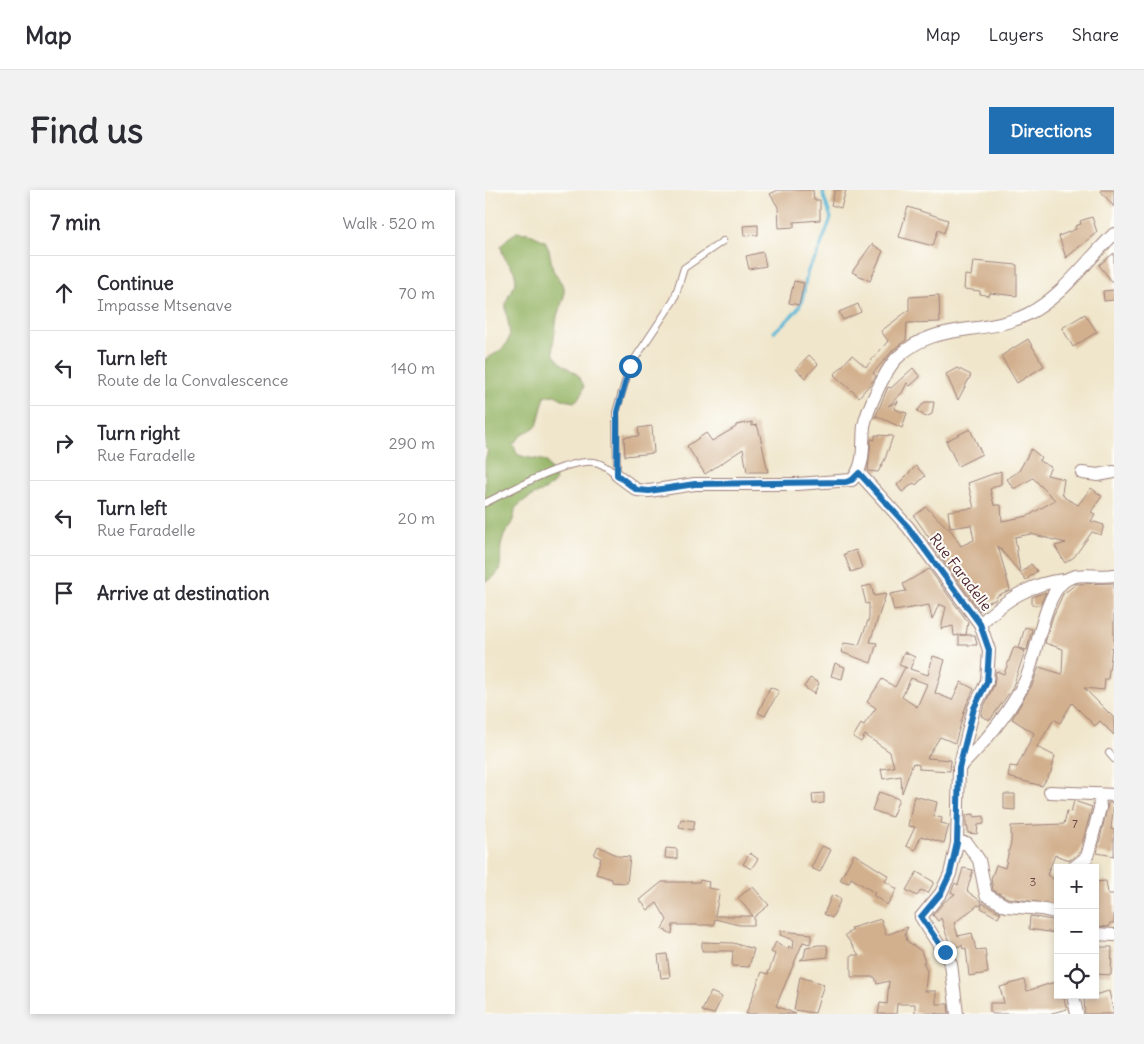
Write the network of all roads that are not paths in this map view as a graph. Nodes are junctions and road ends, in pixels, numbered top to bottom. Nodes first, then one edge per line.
1 (1114, 234) edge
2 (723, 242) dead end
3 (1114, 472) edge
4 (859, 473) junction
5 (1082, 473) dead end
6 (617, 475) junction
7 (485, 504) edge
8 (1114, 575) edge
9 (1064, 580) junction
10 (980, 624) junction
11 (1109, 753) dead end
12 (1114, 759) edge
13 (959, 768) junction
14 (1050, 792) dead end
15 (1099, 794) junction
16 (1114, 795) edge
17 (957, 843) junction
18 (1078, 864) edge
19 (1054, 912) edge
20 (1099, 934) edge
21 (1114, 935) edge
22 (1074, 999) edge
23 (957, 1014) edge
24 (1077, 1014) edge

1 - 4 street
2 - 6 lane
3 - 5 street
4 - 6 street
4 - 10 street, Rue Faradelle
6 - 7 lane
8 - 9 street
9 - 10 street
9 - 13 street
10 - 13 street, Rue Faradelle
11 - 12 lane
13 - 17 street, Rue Faradelle
14 - 15 street
15 - 16 street
15 - 18 street
17 - 19 street
17 - 23 street, Rue Faradelle
20 - 21 street
22 - 24 street

